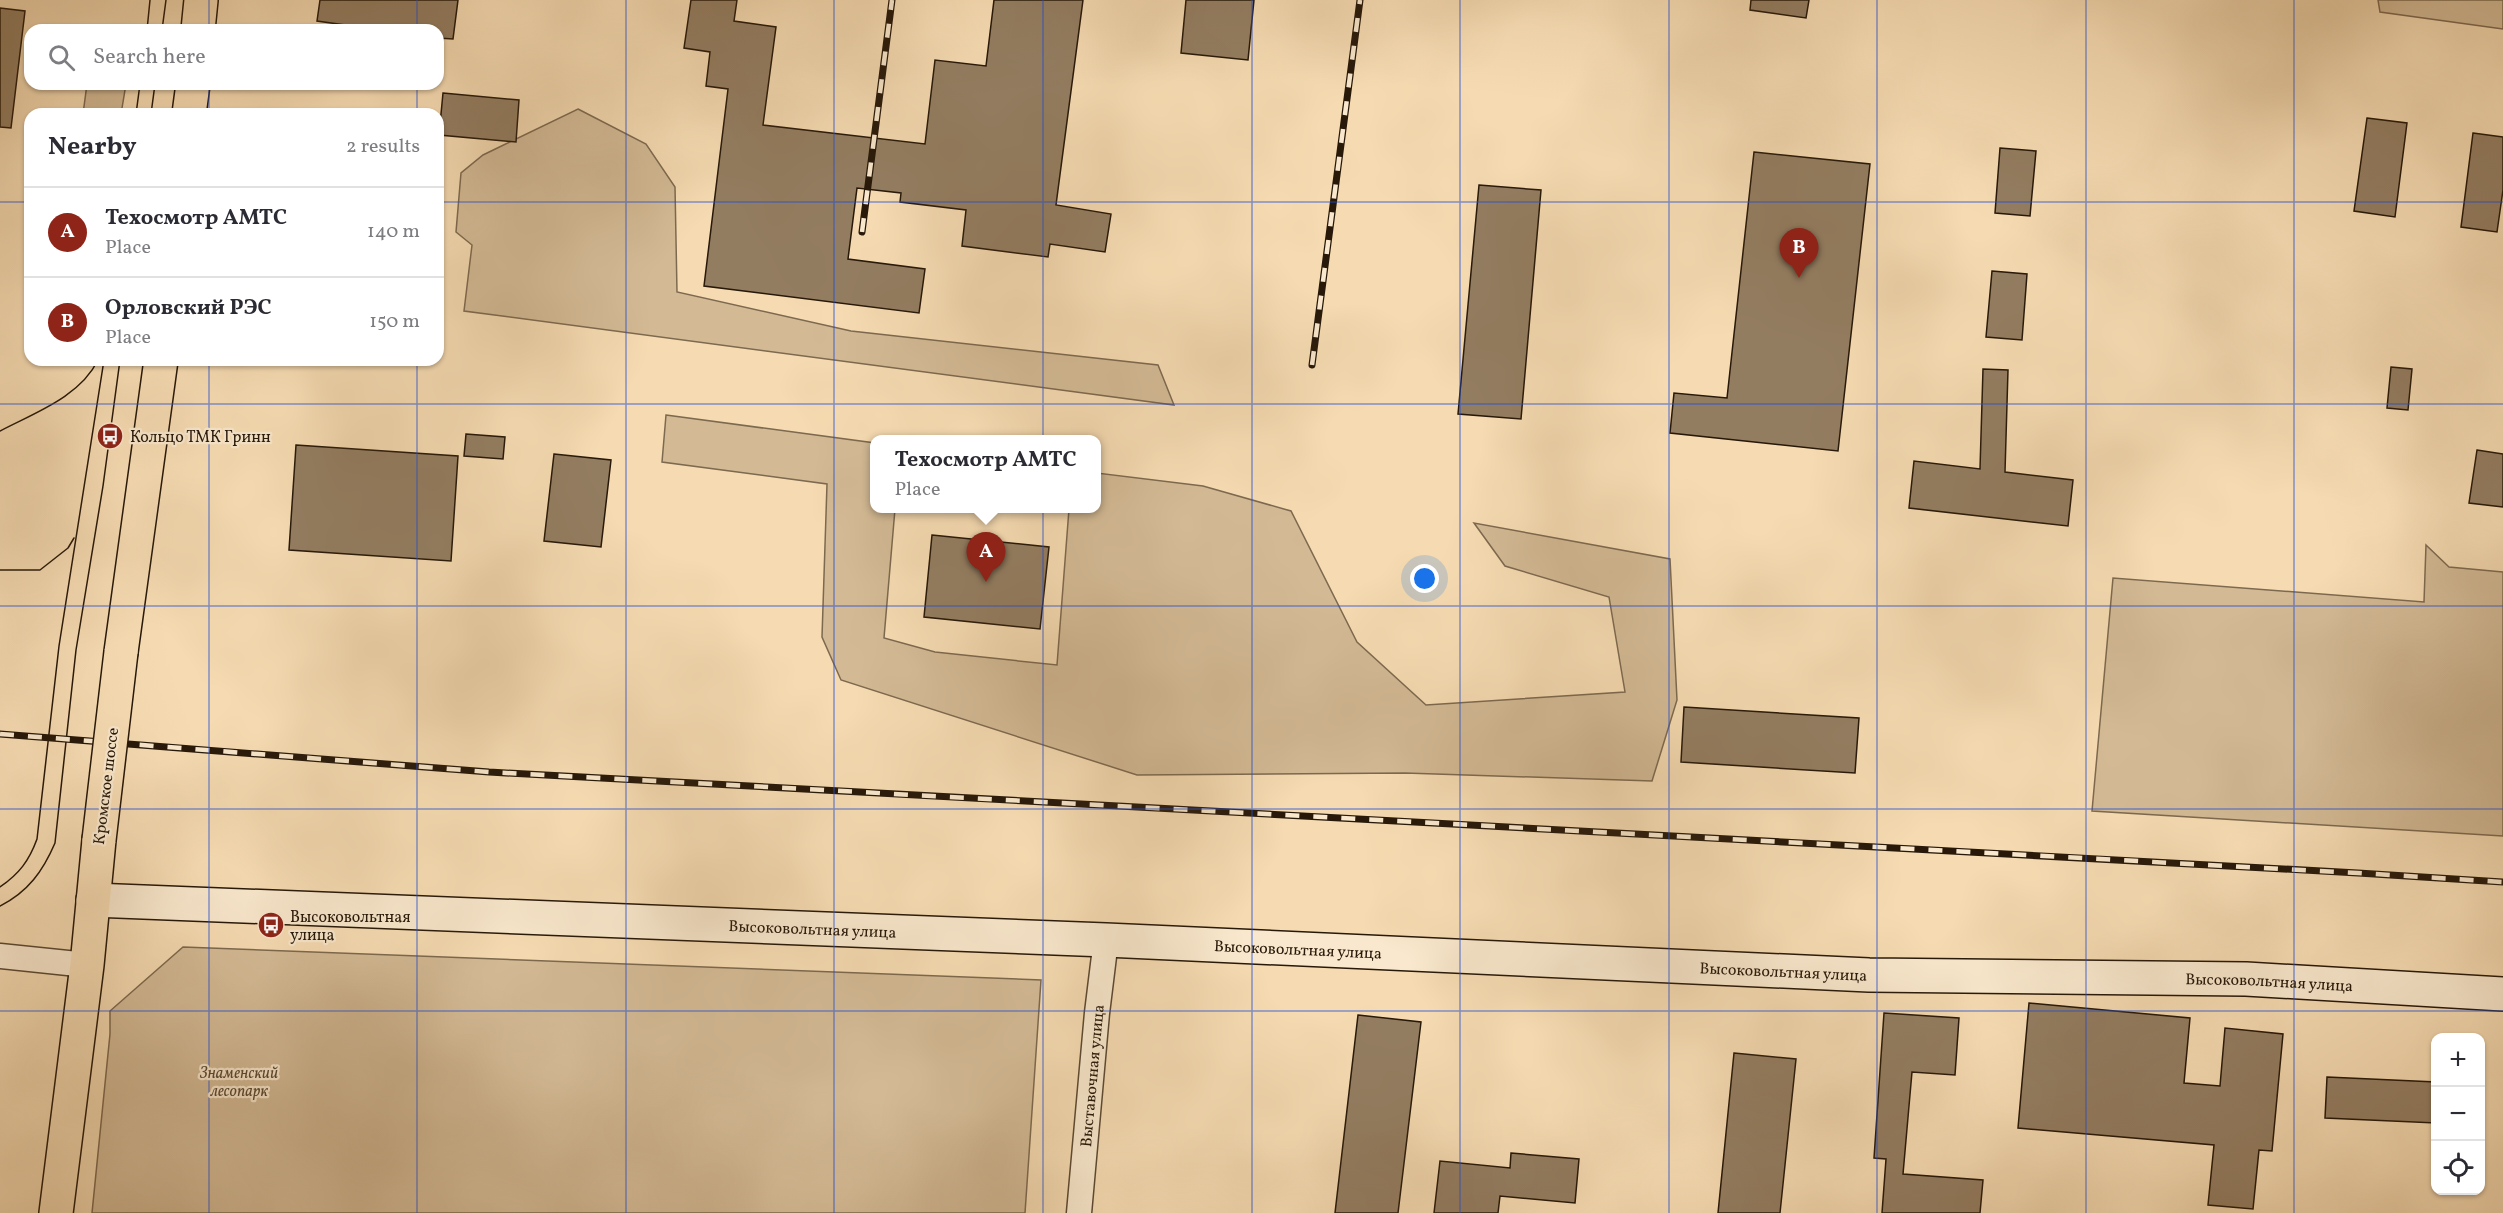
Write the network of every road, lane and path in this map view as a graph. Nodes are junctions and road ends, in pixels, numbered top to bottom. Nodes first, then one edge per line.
1 (201, 0) edge
2 (199, 24) edge
3 (192, 90) edge
4 (190, 108) edge
5 (160, 366) edge
6 (93, 900) junction
7 (1106, 940) junction
8 (0, 956) edge
9 (87, 965) junction
10 (2503, 994) edge
11 (56, 1213) edge
12 (1079, 1213) edge

1 - 2 main road
3 - 4 main road
5 - 6 main road, Кромское шоссе, bridge
6 - 7 main road, Высоковольтная улица
6 - 9 main road, Кромское шоссе
7 - 10 main road, Высоковольтная улица
7 - 12 street, Выставочная улица
8 - 9 street
9 - 11 main road, Кромское шоссе

